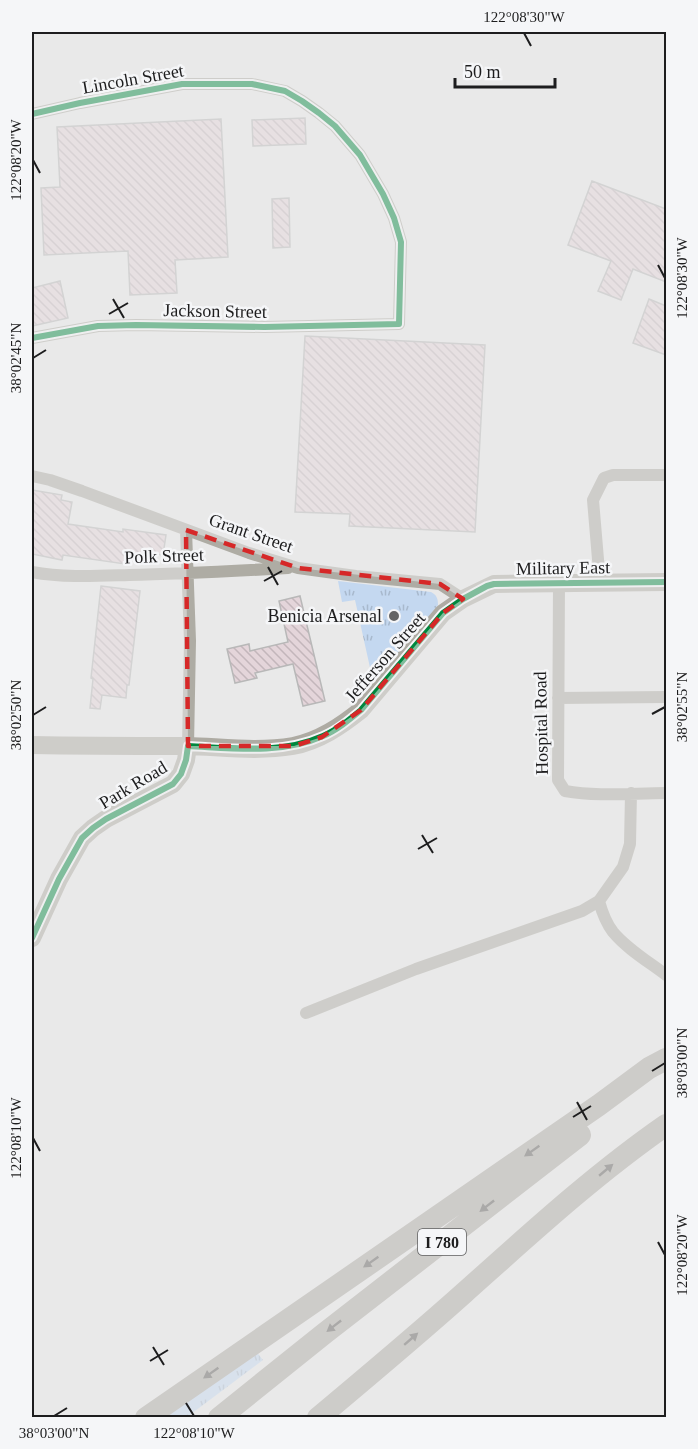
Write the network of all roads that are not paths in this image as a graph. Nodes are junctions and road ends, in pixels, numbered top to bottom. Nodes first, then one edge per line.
1 (32, 114) edge
2 (399, 324) joint
3 (32, 338) edge
4 (32, 476) edge
5 (666, 476) edge
6 (186, 530) junction
7 (298, 568) junction
8 (32, 573) edge
9 (189, 574) junction
10 (666, 582) edge
11 (559, 583) junction
12 (594, 583) junction
13 (463, 599) junction
14 (558, 698) junction
15 (666, 698) edge
16 (32, 746) edge
17 (188, 747) junction
18 (631, 793) junction
19 (666, 793) edge
20 (599, 901) junction
21 (32, 938) edge
22 (666, 975) edge
23 (306, 1013) dead end
24 (666, 1059) edge
25 (666, 1068) edge
26 (666, 1125) edge
27 (146, 1418) edge
28 (219, 1418) edge
29 (318, 1418) edge

1 - 2 street, Lincoln Street
2 - 3 street, Jackson Street
4 - 6 street, Grant Street
5 - 12 street
6 - 7 street, Grant Street
6 - 9 street, Park Road
7 - 9 street, Polk Street
7 - 13 street, Grant Street
8 - 9 street, Polk Street
9 - 17 street, Park Road
10 - 12 street, Military East
11 - 12 street, Military East
11 - 13 street, Military East
11 - 14 street, Hospital Road
13 - 17 street, Jefferson Street
14 - 15 street
14 - 18 street, Hospital Road
16 - 17 street, Jefferson Street
17 - 21 street, Park Road
18 - 19 street
18 - 20 street
20 - 22 street
20 - 23 street
24 -> 27 highway
25 -> 28 highway, I 780
29 -> 26 highway

